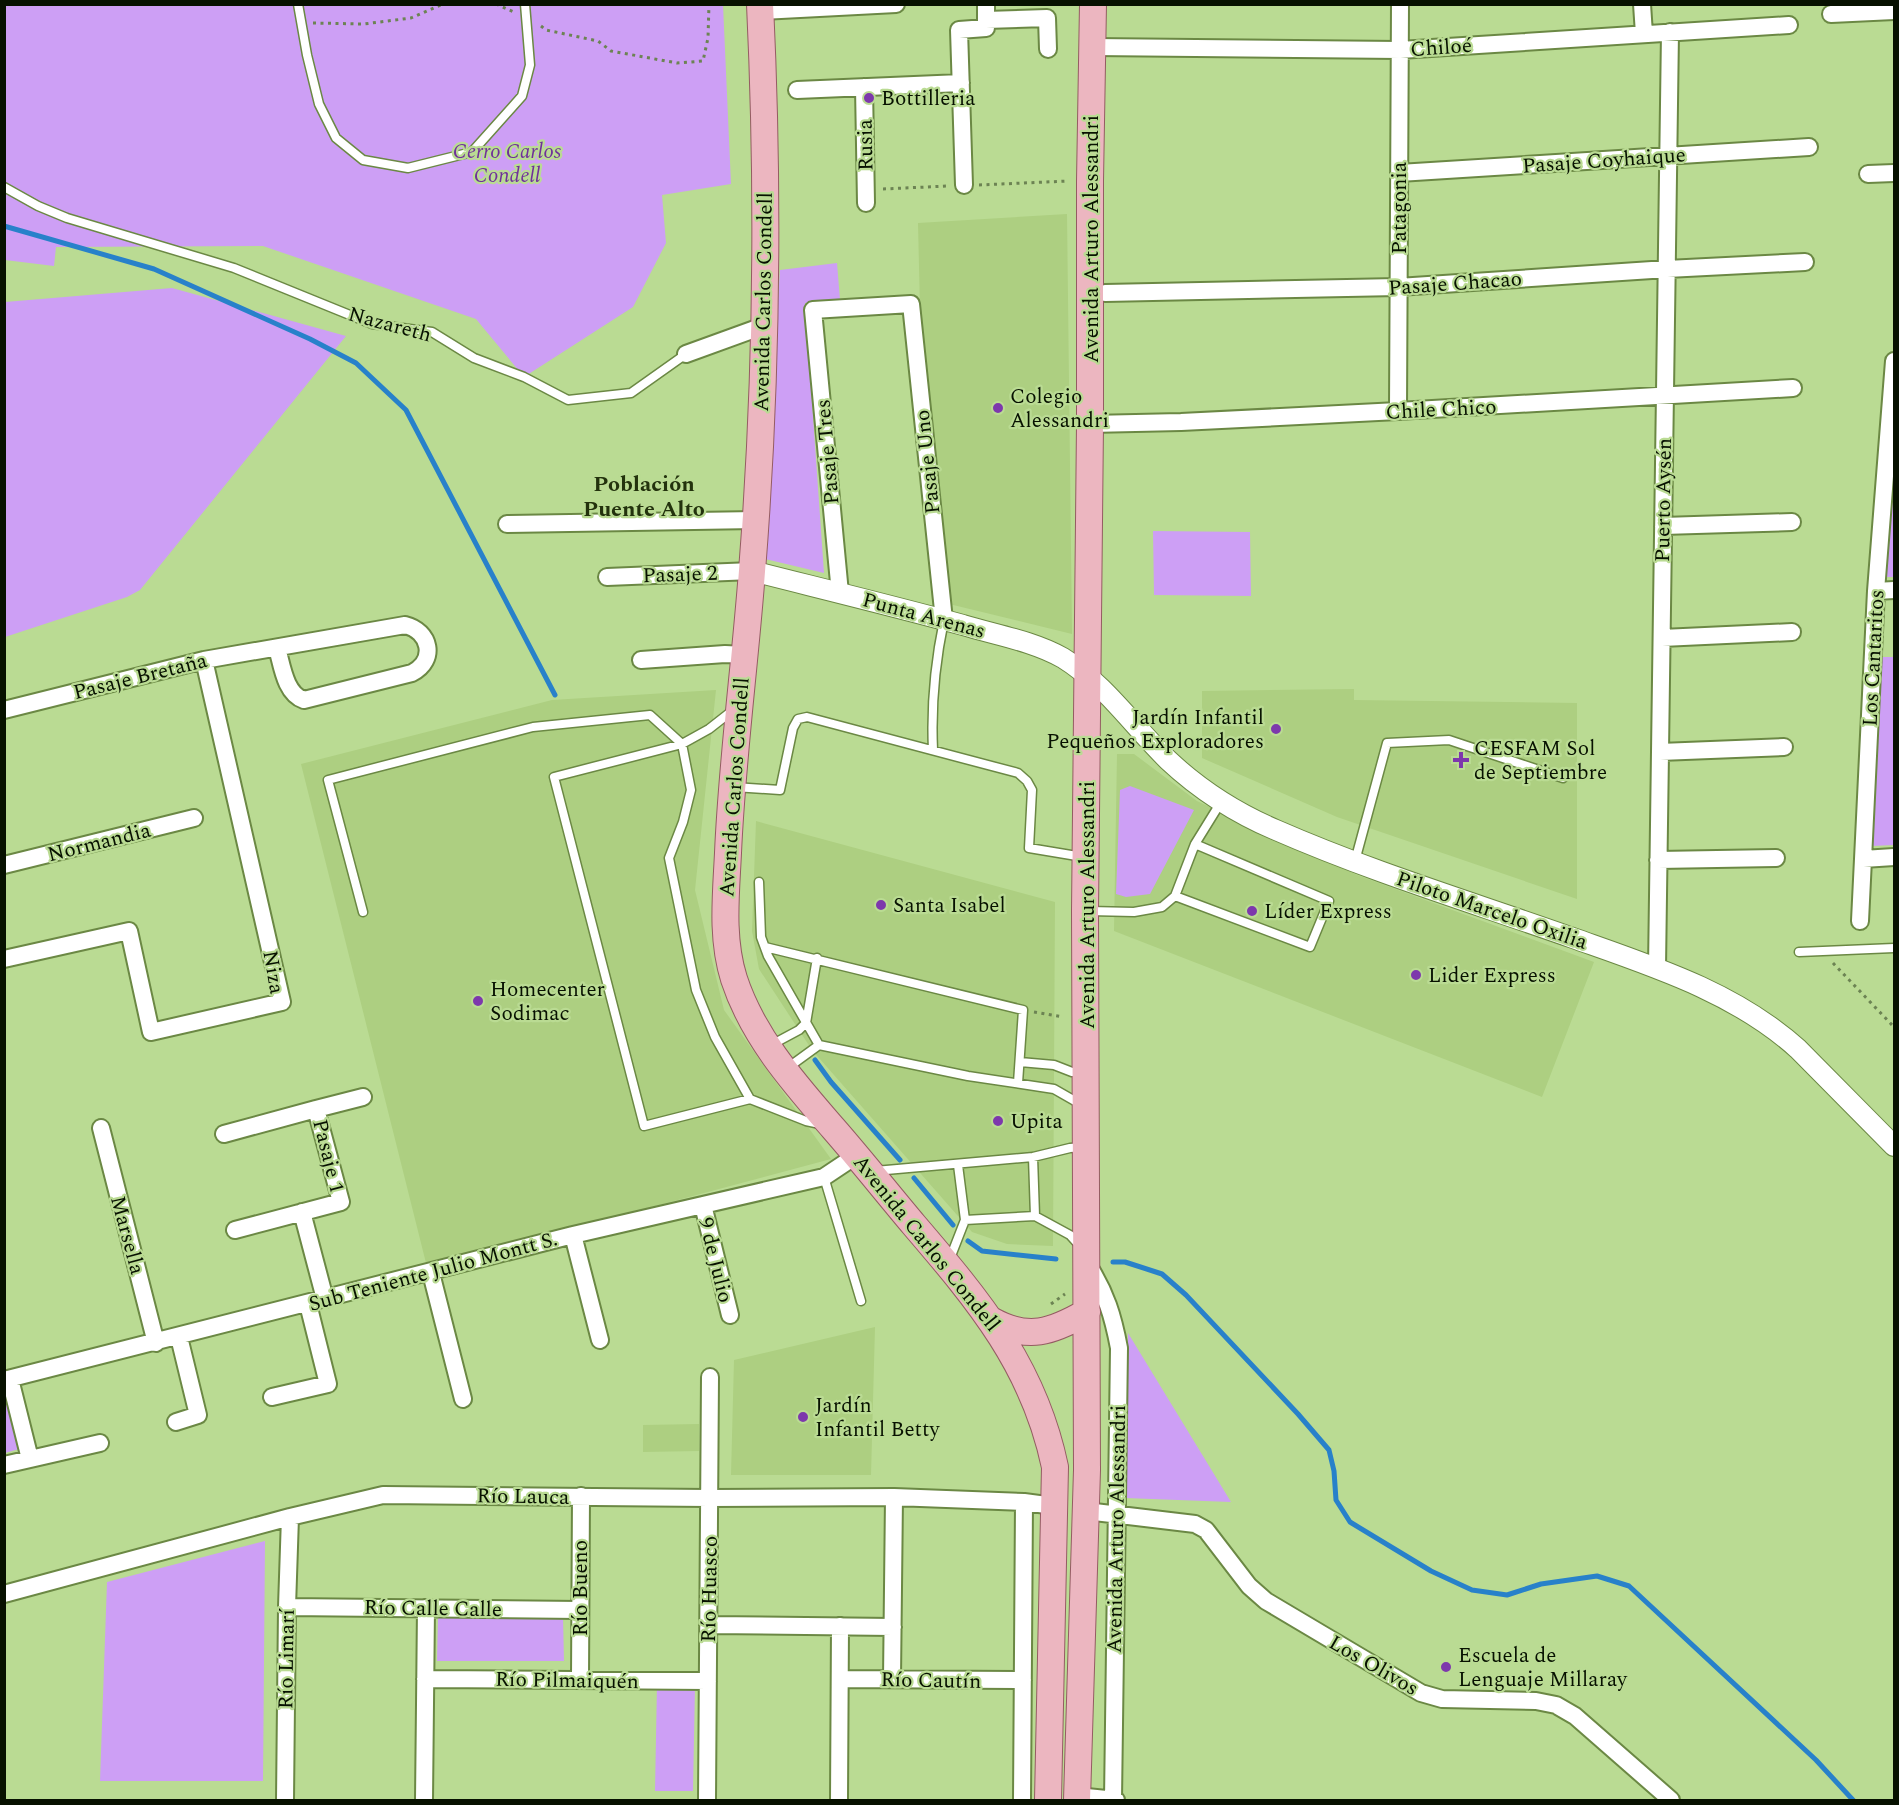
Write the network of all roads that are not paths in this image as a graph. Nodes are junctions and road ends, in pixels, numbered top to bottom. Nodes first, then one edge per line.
1 (298, 4) edge
2 (525, 4) edge
3 (896, 4) edge
4 (1093, 4) edge
5 (1400, 4) edge
6 (1642, 4) edge
7 (760, 8) edge
8 (1894, 11) edge
9 (986, 12) edge
10 (1831, 14) dead end
11 (1789, 25) dead end
12 (1670, 32) junction
13 (1644, 34) junction
14 (1093, 47) junction
15 (1048, 49) dead end
16 (1400, 50) junction
17 (961, 83) junction
18 (864, 87) junction
19 (797, 90) dead end
20 (1809, 147) dead end
21 (1668, 156) junction
22 (1399, 173) junction
23 (1894, 173) edge
24 (1868, 174) dead end
25 (963, 185) dead end
26 (4, 187) edge
27 (866, 203) dead end
28 (1805, 262) dead end
29 (1666, 269) junction
30 (1398, 287) junction
31 (1105, 293) dead end
32 (813, 310) joint
33 (766, 325) junction
34 (686, 354) joint
35 (1894, 361) edge
36 (1792, 388) dead end
37 (1665, 396) junction
38 (1398, 411) junction
39 (1090, 424) junction
40 (756, 520) junction
41 (1792, 522) dead end
42 (507, 524) dead end
43 (1663, 526) junction
44 (752, 571) junction
45 (607, 577) dead end
46 (1894, 590) edge
47 (1876, 591) junction
48 (840, 593) junction
49 (944, 620) junction
50 (1792, 632) dead end
51 (1662, 638) junction
52 (277, 648) junction
53 (745, 655) junction
54 (204, 660) junction
55 (641, 660) dead end
56 (1088, 677) junction
57 (740, 704) junction
58 (4, 710) edge
59 (682, 744) junction
60 (1784, 747) dead end
61 (933, 750) junction
62 (1660, 752) junction
63 (1563, 778) dead end
64 (731, 786) junction
65 (1221, 802) junction
66 (194, 818) dead end
67 (1195, 844) junction
68 (1894, 857) edge
69 (1086, 858) junction
70 (1776, 858) dead end
71 (1863, 859) junction
72 (1658, 860) junction
73 (1355, 861) junction
74 (4, 866) edge
75 (759, 882) dead end
76 (1175, 896) junction
77 (1085, 911) junction
78 (363, 912) dead end
79 (1860, 921) dead end
80 (765, 946) junction
81 (1894, 948) edge
82 (1798, 952) dead end
83 (817, 958) junction
84 (4, 959) edge
85 (1657, 968) junction
86 (806, 1023) junction
87 (819, 1045) junction
88 (767, 1047) junction
89 (1020, 1062) junction
90 (785, 1070) junction
91 (1086, 1072) junction
92 (1018, 1083) junction
93 (363, 1097) dead end
94 (750, 1099) junction
95 (1086, 1107) junction
96 (316, 1109) junction
97 (832, 1127) junction
98 (101, 1128) dead end
99 (224, 1134) dead end
100 (1894, 1146) edge
101 (1086, 1147) junction
102 (1033, 1157) junction
103 (863, 1163) junction
104 (958, 1165) junction
105 (824, 1177) junction
106 (703, 1205) junction
107 (302, 1212) junction
108 (1035, 1216) junction
109 (965, 1220) junction
110 (235, 1230) dead end
111 (573, 1235) junction
112 (1088, 1259) junction
113 (947, 1264) junction
114 (430, 1273) junction
115 (325, 1299) junction
116 (861, 1301) dead end
117 (308, 1304) junction
118 (1087, 1312) junction
119 (730, 1316) dead end
120 (991, 1320) junction
121 (179, 1337) junction
122 (600, 1340) dead end
123 (156, 1343) junction
124 (710, 1377) dead end
125 (7, 1380) edge
126 (272, 1397) dead end
127 (463, 1399) dead end
128 (176, 1422) dead end
129 (100, 1443) dead end
130 (30, 1459) junction
131 (4, 1465) edge
132 (1055, 1467) junction
133 (581, 1497) junction
134 (894, 1497) junction
135 (709, 1498) junction
136 (1024, 1502) junction
137 (1054, 1506) junction
138 (1086, 1511) junction
139 (1116, 1516) junction
140 (290, 1517) junction
141 (4, 1594) edge
142 (287, 1607) junction
143 (426, 1608) junction
144 (580, 1610) junction
145 (708, 1625) junction
146 (840, 1626) junction
147 (893, 1627) junction
148 (425, 1679) junction
149 (840, 1679) junction
150 (892, 1679) junction
151 (580, 1680) junction
152 (1023, 1680) junction
153 (708, 1682) junction
154 (1077, 1798) edge
155 (285, 1800) edge
156 (424, 1800) edge
157 (707, 1800) edge
158 (839, 1800) edge
159 (1022, 1800) edge
160 (1048, 1800) edge
161 (1114, 1800) edge
162 (1671, 1800) edge

1 - 2 lane
3 - 7 street
4 - 14 main road, Avenida Arturo Alessandri
5 - 16 street, Patagonia
6 - 13 street
7 - 33 main road, Avenida Carlos Condell
8 - 10 street
9 - 15 street
9 - 17 street
11 - 12 street, Chiloé
12 - 13 street, Chiloé
12 - 21 street, Puerto Aysén
13 - 16 street, Chiloé
14 - 16 street, Chiloé
14 - 39 main road, Avenida Arturo Alessandri
16 - 22 street, Patagonia
17 - 18 street
17 - 25 street
18 - 19 street
18 - 27 street, Rusia
20 - 21 street, Pasaje Coyhaique
21 - 22 street, Pasaje Coyhaique
21 - 29 street, Puerto Aysén
22 - 30 street, Patagonia
23 - 24 street
26 - 34 lane, Nazareth
28 - 29 street, Pasaje Chacao
29 - 30 street, Pasaje Chacao
29 - 37 street, Puerto Aysén
30 - 31 street, Pasaje Chacao
30 - 38 street, Patagonia
32 - 48 street, Pasaje Tres
32 - 49 street, Pasaje Uno
33 - 34 street, Nazareth
33 - 40 main road, Avenida Carlos Condell
35 - 47 street, Los Cantaritos
36 - 37 street, Chile Chico
37 - 38 street, Chile Chico
37 - 43 street, Puerto Aysén
38 - 39 street, Chile Chico
39 - 56 main road, Avenida Arturo Alessandri
40 - 42 street
40 - 44 main road, Avenida Carlos Condell
41 - 43 street
43 - 51 street, Puerto Aysén
44 - 45 street, Pasaje 2
44 - 48 street, Punta Arenas
44 - 53 main road, Avenida Carlos Condell
46 - 47 street
47 - 71 street, Los Cantaritos
48 - 49 street, Punta Arenas
49 - 56 street, Punta Arenas
49 - 61 lane
50 - 51 street
51 - 62 street, Puerto Aysén
52 - 52 street, Pasaje Bretaña
52 - 54 street, Pasaje Bretaña
53 - 55 street
53 - 57 main road, Avenida Carlos Condell
54 - 58 street, Pasaje Bretaña
54 - 84 street, Niza
56 - 65 street, Piloto Marcelo Oxilia
56 - 69 main road, Avenida Arturo Alessandri
57 - 59 lane
57 - 64 main road, Avenida Carlos Condell
59 - 78 lane
59 - 94 lane
59 - 94 lane
60 - 62 street
61 - 64 lane
61 - 69 lane
62 - 72 street, Puerto Aysén
63 - 73 lane
64 - 88 main road, Avenida Carlos Condell
65 - 67 lane
65 - 73 street, Piloto Marcelo Oxilia
66 - 74 street, Normandia
67 - 76 lane
67 - 76 lane
68 - 71 street
69 - 77 main road, Avenida Arturo Alessandri
70 - 72 street
71 - 79 street, Los Cantaritos
72 - 85 street, Puerto Aysén
73 - 85 street, Piloto Marcelo Oxilia
75 - 80 lane
76 - 77 lane
77 - 91 main road, Avenida Arturo Alessandri
80 - 83 lane
80 - 86 lane
81 - 82 lane
83 - 86 lane
83 - 89 lane
85 - 100 street, Piloto Marcelo Oxilia
86 - 87 lane
86 - 88 lane
87 - 90 lane
87 - 92 lane
88 - 90 main road, Avenida Carlos Condell
89 - 91 lane
89 - 92 lane
90 - 97 main road, Avenida Carlos Condell
91 - 95 main road, Avenida Arturo Alessandri
92 - 95 lane
93 - 96 street, Pasaje 1
94 - 97 lane
95 - 101 main road, Avenida Arturo Alessandri
96 - 99 street, Pasaje 1
96 - 107 street, Pasaje 1
97 - 103 main road, Avenida Carlos Condell
98 - 123 street, Marsella
101 - 102 lane
101 - 112 main road, Avenida Arturo Alessandri
102 - 104 lane
102 - 108 lane
103 - 104 lane
103 - 105 street, Sub Teniente Julio Montt S.
103 - 113 main road, Avenida Carlos Condell
104 - 109 lane
105 - 106 street, Sub Teniente Julio Montt S.
105 - 116 lane
106 - 111 street, Sub Teniente Julio Montt S.
106 - 119 street, 9 de Julio
107 - 110 street, Pasaje 1
107 - 115 street
108 - 109 lane
108 - 112 lane
109 - 113 lane
111 - 114 street, Sub Teniente Julio Montt S.
111 - 122 street
112 - 118 main road, Avenida Arturo Alessandri
112 - 139 street, Avenida Arturo Alessandri
113 - 120 main road, Avenida Carlos Condell
114 - 115 street, Sub Teniente Julio Montt S.
114 - 127 street
115 - 117 street, Sub Teniente Julio Montt S.
117 - 121 street, Sub Teniente Julio Montt S.
117 - 126 street
118 - 120 main road
118 - 138 main road, Avenida Arturo Alessandri
120 - 132 main road, Avenida Carlos Condell
121 - 123 street, Sub Teniente Julio Montt S.
121 - 128 street
123 - 125 street, Sub Teniente Julio Montt S.
124 - 135 street, Río Huasco
125 - 130 street
129 - 130 street
130 - 131 street
132 - 137 main road
132 - 138 main road
133 - 135 street, Río Lauca
133 - 140 street, Río Lauca
133 - 144 street, Río Bueno
134 - 135 street, Río Lauca
134 - 136 street, Río Lauca
134 - 147 street
135 - 145 street, Río Huasco
136 - 137 street, Río Lauca
136 - 152 street
137 - 160 main road
138 - 139 street, Los Olivos
138 - 154 main road, Avenida Arturo Alessandri
139 - 161 street, Avenida Arturo Alessandri
139 - 162 street, Los Olivos
140 - 141 street, Río Lauca
140 - 142 street, Río Limarí
142 - 143 street, Río Calle Calle
142 - 155 street, Río Limarí
143 - 144 street, Río Calle Calle
143 - 148 street
144 - 151 street, Río Bueno
145 - 146 street
145 - 153 street, Río Huasco
146 - 147 street
146 - 149 street
147 - 150 street
148 - 151 street, Río Pilmaiquén
148 - 156 street
149 - 150 street, Río Cautín
149 - 158 street
150 - 152 street, Río Cautín
151 - 153 street, Río Pilmaiquén
152 - 159 street
153 - 157 street, Río Huasco
154 - 161 street

